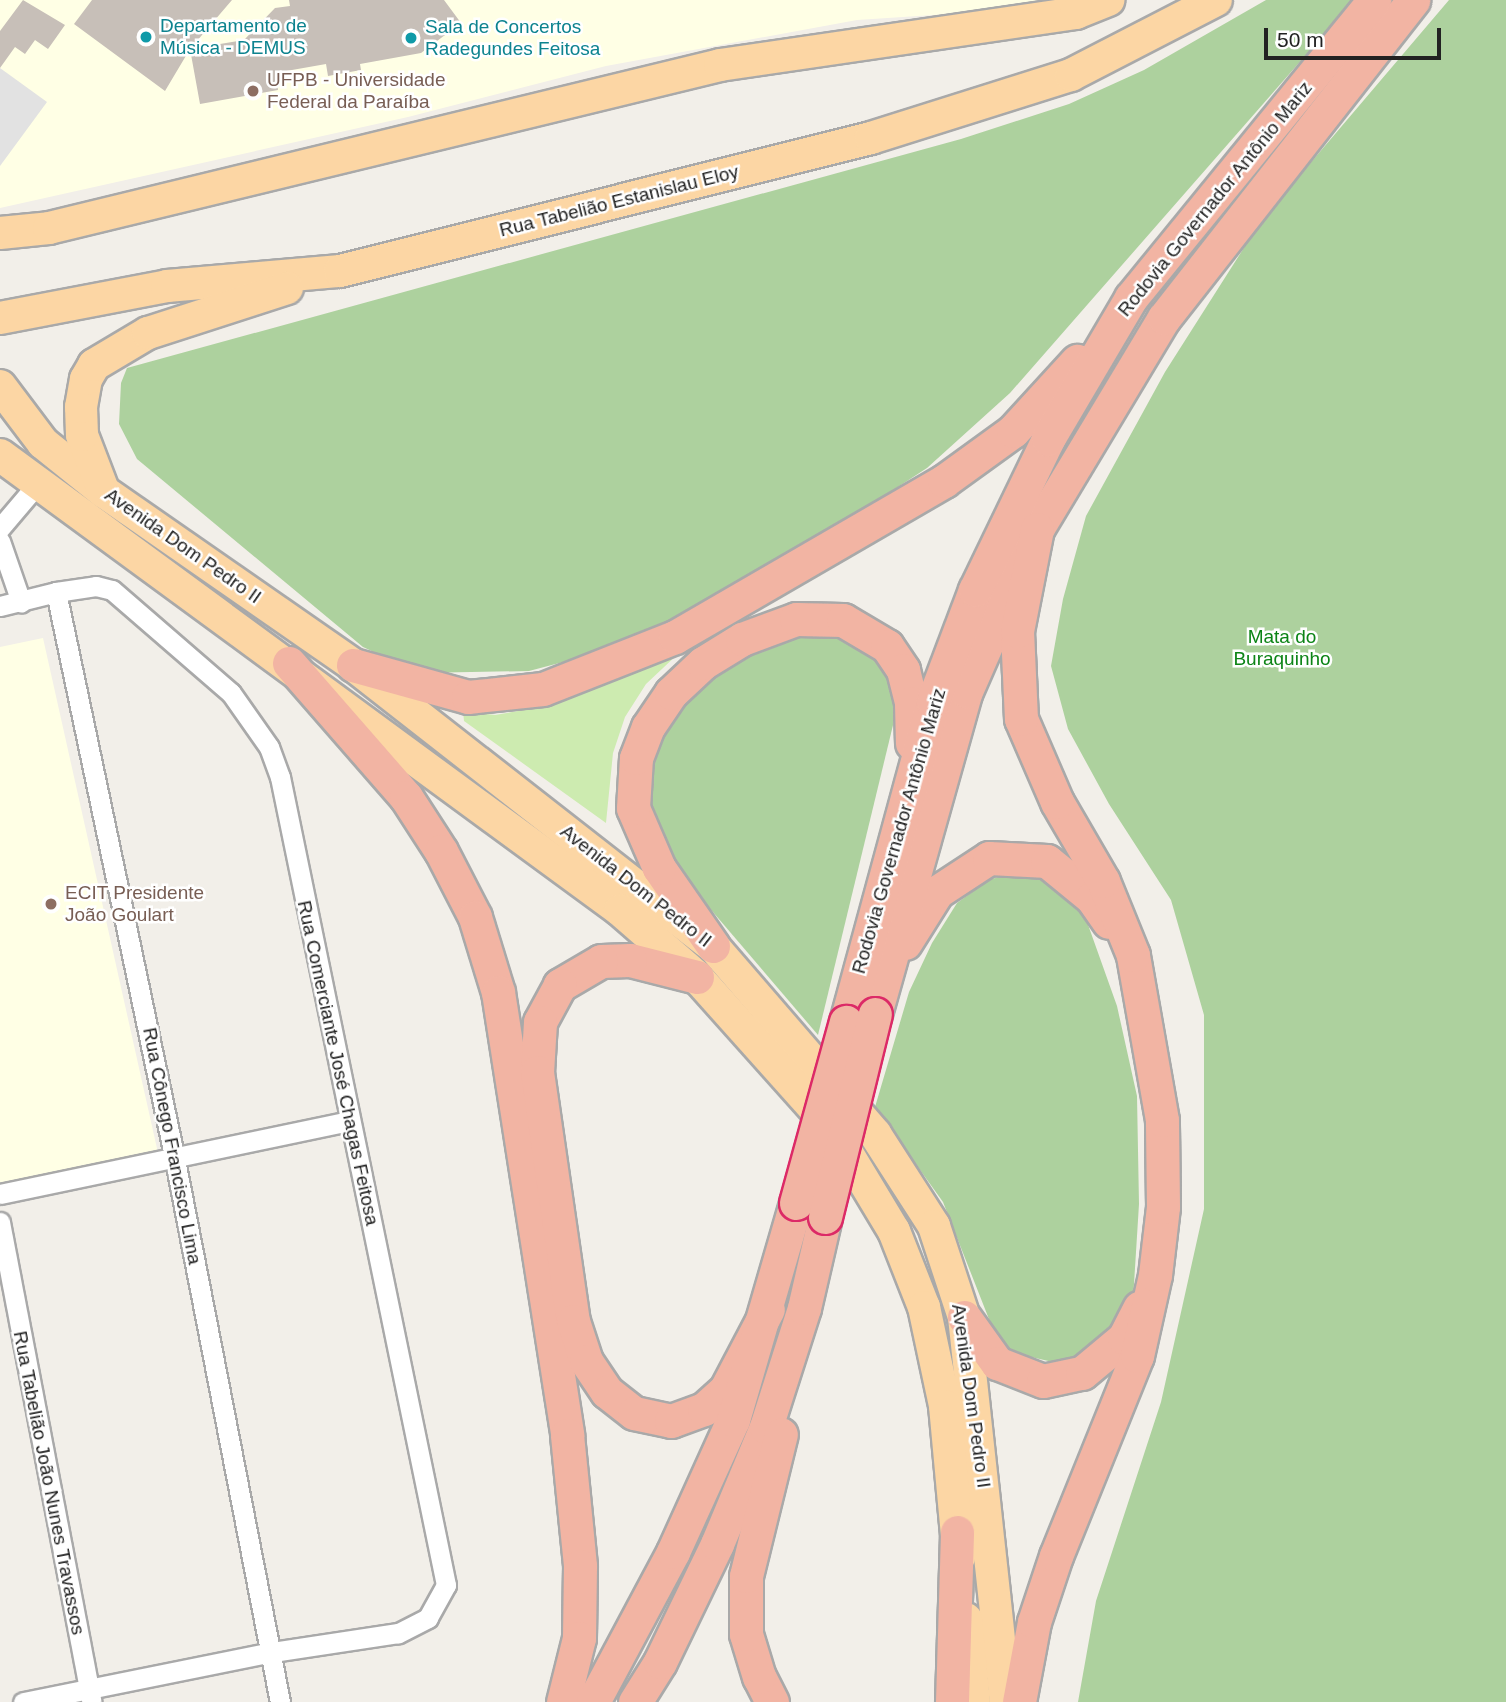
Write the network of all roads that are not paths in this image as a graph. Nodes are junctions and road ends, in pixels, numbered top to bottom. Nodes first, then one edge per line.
1 (1109, 0) edge
2 (1216, 0) edge
3 (1374, 0) edge
4 (1413, 0) edge
5 (0, 233) edge
6 (340, 271) junction
7 (1130, 298) junction
8 (0, 318) edge
9 (0, 386) edge
10 (0, 455) edge
11 (39, 482) junction
12 (103, 491) junction
13 (0, 528) edge
14 (1037, 529) junction
15 (0, 541) edge
16 (55, 592) junction
17 (20, 601) junction
18 (0, 606) edge
19 (289, 663) junction
20 (353, 665) junction
21 (909, 779) junction
22 (713, 946) junction
23 (1133, 955) junction
24 (697, 977) junction
25 (867, 1011) junction
26 (349, 1121) junction
27 (175, 1160) junction
28 (0, 1194) edge
29 (811, 1210) junction
30 (0, 1222) edge
31 (1156, 1275) junction
32 (768, 1308) junction
33 (804, 1308) junction
34 (964, 1317) junction
35 (957, 1532) junction
36 (272, 1652) junction
37 (90, 1696) edge
38 (23, 1702) edge
39 (280, 1702) edge
40 (563, 1702) edge
41 (593, 1702) edge
42 (635, 1702) edge
43 (772, 1702) edge
44 (953, 1702) edge
45 (974, 1702) edge
46 (1006, 1702) edge
47 (1019, 1702) edge

1 - 5 main road
2 - 6 main road, Rua Tabelião Estanislau Eloy
3 - 7 highway, Rodovia Governador Antônio Mariz
4 - 14 highway, Rodovia Governador Antônio Mariz
6 - 8 main road, Rua Tabelião Estanislau Eloy
6 - 12 main road
7 - 20 highway
7 - 21 highway, Rodovia Governador Antônio Mariz
9 - 12 main road, Avenida Dom Pedro II
10 - 11 main road, Avenida Dom Pedro II
11 - 13 street
11 - 19 main road, Avenida Dom Pedro II
12 - 20 main road, Avenida Dom Pedro II
14 - 23 highway
14 - 25 highway, Rodovia Governador Antônio Mariz
15 - 17 street
16 - 17 street, Rua Comerciante José Chagas Feitosa
16 - 26 street, Rua Comerciante José Chagas Feitosa
16 - 27 street, Rua Cônego Francisco Lima
17 - 18 street, Rua Comerciante José Chagas Feitosa
19 - 24 main road, Avenida Dom Pedro II
19 - 40 highway
20 - 22 main road, Avenida Dom Pedro II
21 - 22 highway
21 - 25 highway, Rodovia Governador Antônio Mariz
22 - 34 main road, Avenida Dom Pedro II
23 - 25 highway
23 - 31 highway
24 - 32 highway
24 - 35 main road, Avenida Dom Pedro II
25 - 29 highway, Rodovia Governador Antônio Mariz, bridge
26 - 27 street
26 - 36 street, Rua Comerciante José Chagas Feitosa
27 - 28 street
27 - 36 street, Rua Cônego Francisco Lima
29 - 32 highway, Rodovia Governador Antônio Mariz
29 - 33 highway, Rodovia Governador Antônio Mariz
30 - 37 street, Rua Tabelião João Nunes Travassos
31 - 34 highway
31 - 47 highway
32 - 41 highway, Rodovia Governador Antônio Mariz
33 - 42 highway, Rodovia Governador Antônio Mariz
33 - 43 highway
34 - 46 main road, Avenida Dom Pedro II
35 - 44 highway
35 - 45 main road, Avenida Dom Pedro II
36 - 37 street
36 - 39 street, Rua Cônego Francisco Lima
37 - 38 street

